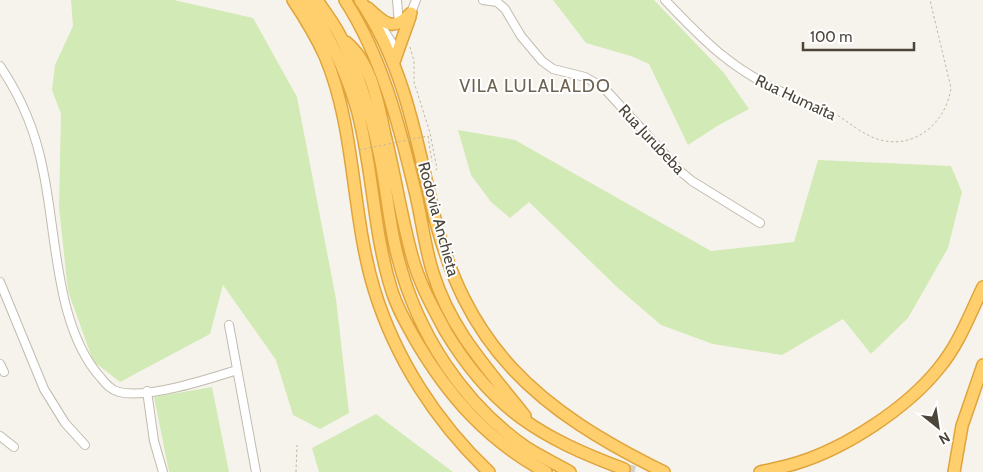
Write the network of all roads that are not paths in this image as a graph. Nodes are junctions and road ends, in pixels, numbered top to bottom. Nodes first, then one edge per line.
1 (293, 0) edge
2 (306, 0) edge
3 (318, 0) edge
4 (345, 0) edge
5 (397, 0) edge
6 (416, 0) edge
7 (482, 0) edge
8 (665, 0) edge
9 (361, 2) edge
10 (411, 13) junction
11 (398, 24) junction
12 (343, 40) junction
13 (394, 62) junction
14 (0, 66) edge
15 (784, 93) road end
16 (760, 223) dead end
17 (0, 282) edge
18 (983, 287) edge
19 (3, 299) edge
20 (229, 325) dead end
21 (0, 364) edge
22 (983, 365) edge
23 (237, 370) junction
24 (4, 372) dead end
25 (147, 391) junction
26 (531, 426) junction
27 (0, 436) edge
28 (85, 445) dead end
29 (14, 447) dead end
30 (624, 469) dead end
31 (163, 472) edge
32 (256, 472) edge
33 (489, 472) edge
34 (546, 472) edge
35 (570, 472) edge
36 (664, 472) edge
37 (760, 472) edge
38 (954, 472) edge

1 - 33 highway
2 - 34 highway
3 - 12 highway
4 - 26 highway
5 - 11 street
6 - 10 street
7 - 16 street, Rua Jurubeba
8 - 15 street, Rua Humaíta
9 - 11 highway
9 - 13 highway, Rodovia Anchieta
10 - 11 highway
10 - 13 highway
12 - 26 highway
12 - 35 highway
13 - 36 highway, Rodovia Anchieta
14 - 25 street
17 - 19 street
18 - 37 highway
19 - 28 street
20 - 23 street
21 - 24 street
22 - 38 highway
23 - 25 street
23 - 32 street
25 - 31 street
26 - 30 highway
27 - 29 street

